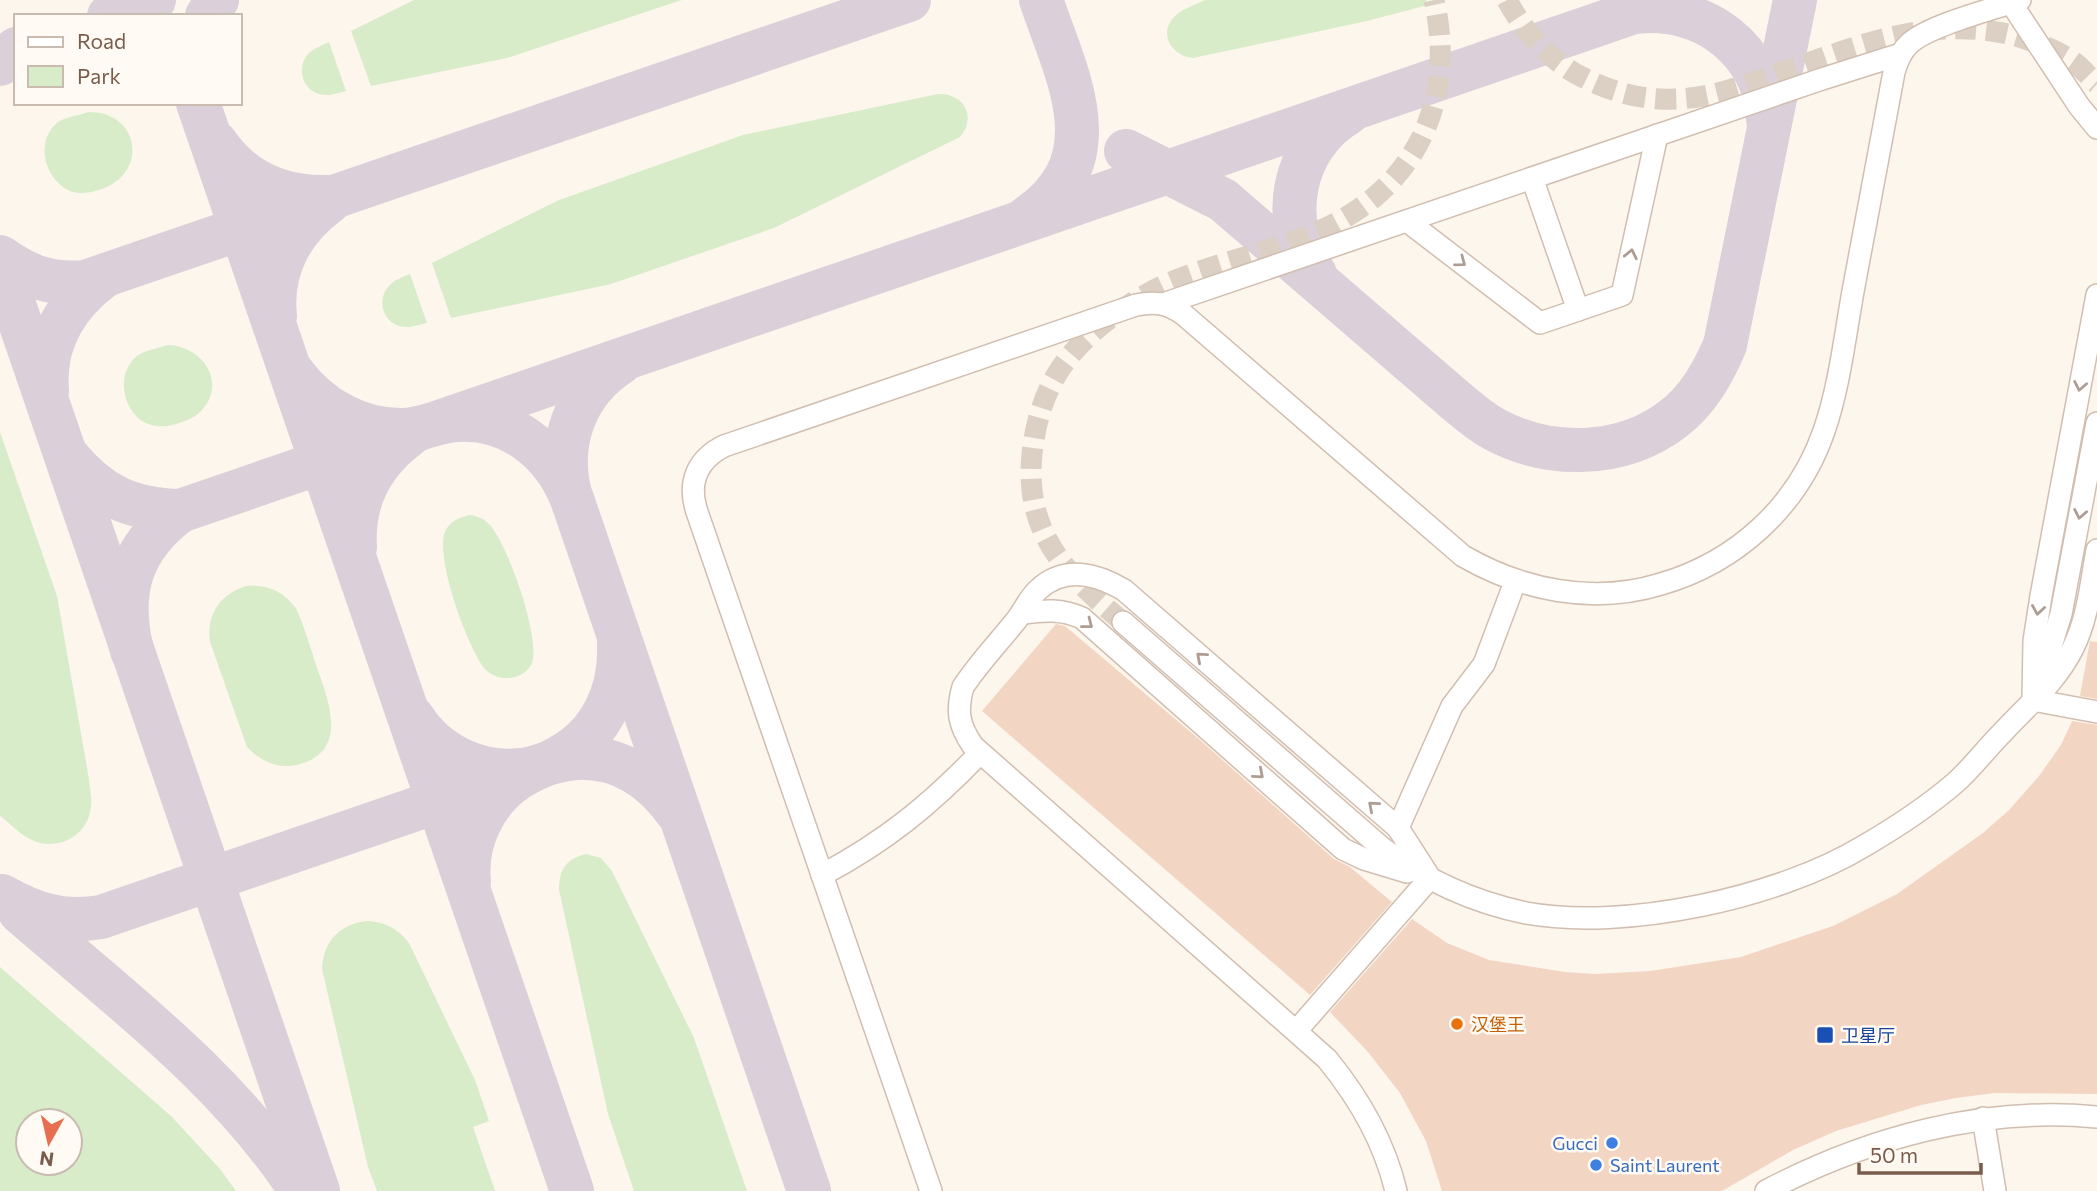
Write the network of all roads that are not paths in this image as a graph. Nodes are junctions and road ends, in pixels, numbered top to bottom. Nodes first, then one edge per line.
1 (2015, 2) edge
2 (1901, 54) junction
3 (2097, 128) edge
4 (1657, 135) junction
5 (1532, 178) junction
6 (1407, 221) junction
7 (2097, 295) edge
8 (1163, 304) junction
9 (1578, 310) junction
10 (2097, 423) edge
11 (2097, 550) edge
12 (1515, 582) junction
13 (1023, 612) junction
14 (1123, 622) tunnel mouth
15 (2033, 700) junction
16 (2097, 712) edge
17 (980, 754) junction
18 (1398, 828) junction
19 (822, 875) junction
20 (1430, 878) junction
21 (1297, 1030) junction
22 (2097, 1117) edge
23 (1983, 1118) junction
24 (931, 1191) edge
25 (1396, 1191) edge
26 (1766, 1191) edge
27 (1995, 1191) edge

1 - 2 lane
1 - 3 lane
2 - 4 lane
2 - 12 lane
4 - 5 lane
9 -> 4 lane
5 - 6 lane
5 - 9 lane
6 - 8 lane
6 -> 9 lane
7 -> 15 lane
8 - 12 lane
8 - 19 lane
10 -> 15 lane
11 - 15 lane
12 - 18 lane
13 - 17 lane
18 -> 13 lane
13 -> 20 lane
14 - 20 lane
15 - 16 lane
15 - 20 lane
17 - 19 lane
17 - 21 lane
18 - 20 lane
19 - 24 lane
20 - 21 lane
21 - 25 lane
22 - 23 lane
23 - 26 lane
23 - 27 lane

